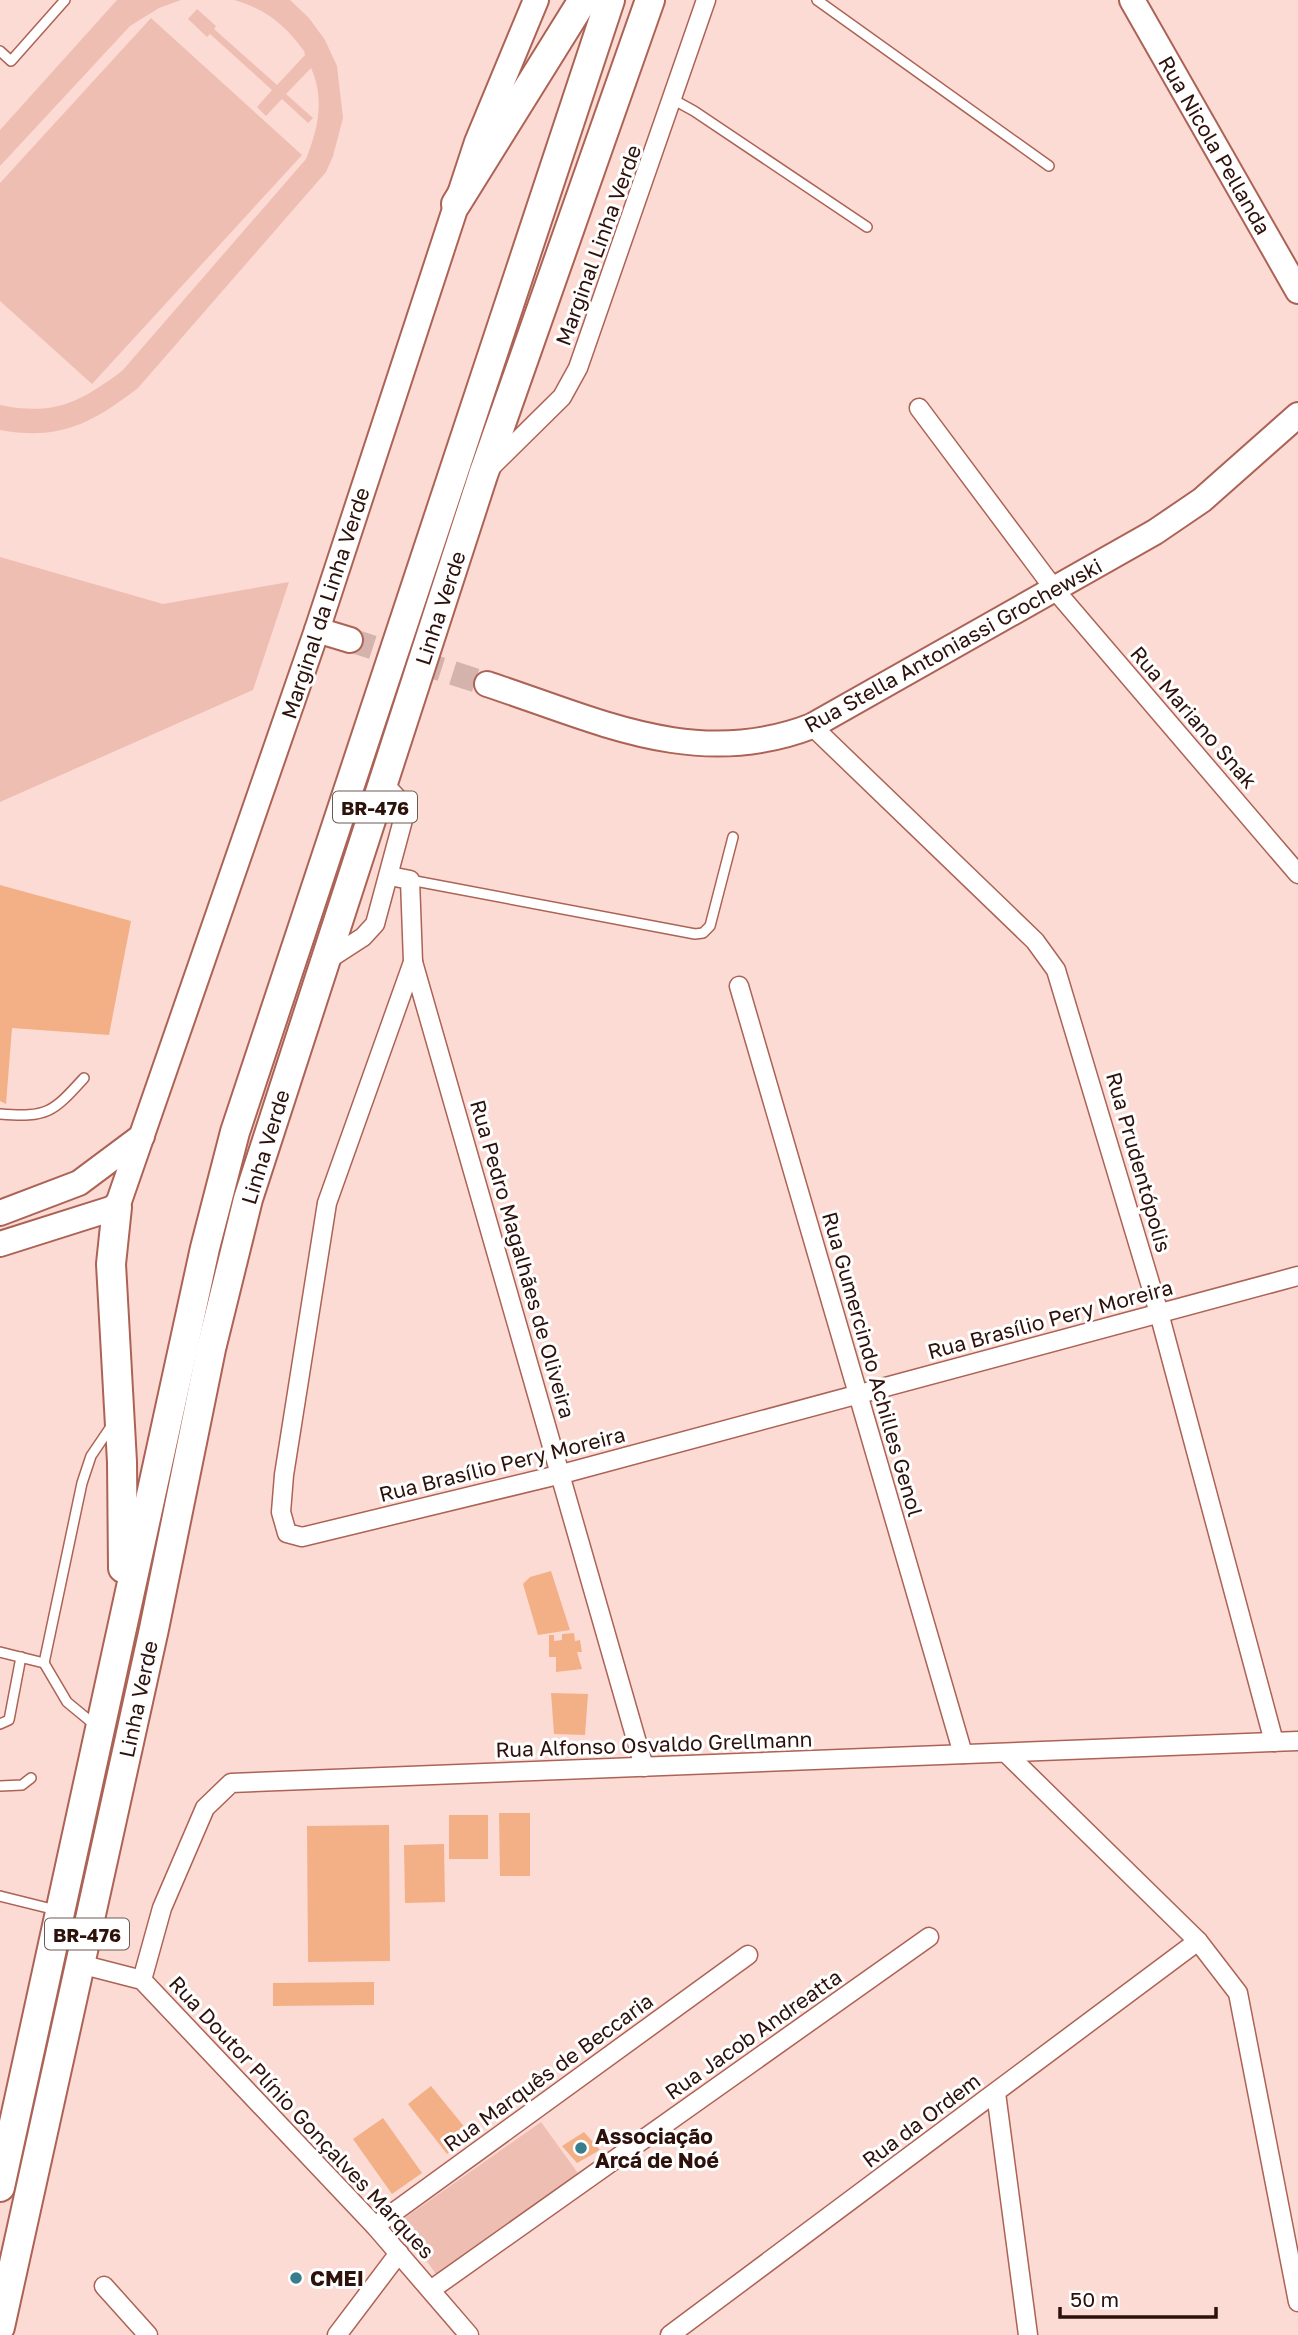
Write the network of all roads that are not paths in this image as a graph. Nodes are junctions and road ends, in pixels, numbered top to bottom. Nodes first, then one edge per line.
1 (65, 0) edge
2 (536, 0) edge
3 (583, 0) edge
4 (610, 0) edge
5 (650, 0) edge
6 (706, 0) edge
7 (817, 0) edge
8 (1132, 0) edge
9 (0, 51) edge
10 (674, 100) junction
11 (1049, 166) dead end
12 (456, 204) junction
13 (867, 227) dead end
14 (1298, 291) edge
15 (919, 408) dead end
16 (1298, 415) edge
17 (484, 475) junction
18 (1055, 590) junction
19 (317, 630) junction
20 (350, 640) tunnel mouth
21 (487, 684) tunnel mouth
22 (812, 726) junction
23 (383, 783) junction
24 (733, 837) dead end
25 (1298, 874) edge
26 (390, 876) junction
27 (410, 880) junction
28 (413, 962) junction
29 (323, 963) junction
30 (739, 986) dead end
31 (84, 1078) dead end
32 (0, 1114) edge
33 (143, 1135) junction
34 (117, 1207) junction
35 (0, 1213) edge
36 (0, 1244) edge
37 (1298, 1276) edge
38 (1159, 1313) junction
39 (858, 1395) junction
40 (120, 1412) junction
41 (562, 1474) junction
42 (123, 1620) junction
43 (0, 1652) edge
44 (21, 1657) junction
45 (44, 1663) junction
46 (0, 1724) edge
47 (100, 1729) junction
48 (1298, 1741) edge
49 (1274, 1742) junction
50 (1006, 1753) junction
51 (963, 1754) junction
52 (644, 1767) junction
53 (31, 1778) dead end
54 (0, 1786) edge
55 (0, 1896) edge
56 (60, 1910) junction
57 (929, 1937) dead end
58 (1198, 1941) junction
59 (748, 1955) dead end
60 (80, 1964) junction
61 (142, 1980) junction
62 (996, 2093) junction
63 (0, 2187) edge
64 (375, 2226) junction
65 (399, 2253) junction
66 (104, 2286) dead end
67 (432, 2289) junction
68 (1298, 2302) edge
69 (0, 2327) edge
70 (148, 2335) edge
71 (337, 2335) edge
72 (469, 2335) edge
73 (670, 2335) edge
74 (1028, 2335) edge

1 - 9 lane
2 - 12 main road, Marginal da Linha Verde
3 - 12 highway
4 - 42 highway, Linha Verde / BR-476
5 - 17 highway, Linha Verde / BR-476
6 - 10 street, Marginal Linha Verde
7 - 11 lane
8 - 14 main road, Rua Nicola Pellanda
10 - 13 lane
10 - 17 street, Marginal Linha Verde
12 - 19 main road, Marginal da Linha Verde
15 - 18 street, Rua Mariano Snak
16 - 18 main road, Rua Stella Antoniassi Grochewski
17 - 23 highway, Linha Verde / BR-476
18 - 22 main road, Rua Stella Antoniassi Grochewski
18 - 25 street, Rua Mariano Snak
19 - 20 main road
19 - 33 main road, Marginal da Linha Verde
21 - 22 main road, Rua Stella Antoniassi Grochewski
22 - 38 street, Rua Prudentópolis
23 - 26 street
23 - 29 highway, Linha Verde / BR-476
24 - 27 lane
26 - 27 street
26 - 29 street
27 - 28 street, Rua Pedro Magalhães de Oliveira
28 - 41 street, Rua Pedro Magalhães de Oliveira
28 - 41 street, Rua Brasílio Pery Moreira
29 - 60 highway, Linha Verde / BR-476
30 - 39 street, Rua Gumercindo Achilles Genol
31 - 32 lane
33 - 34 main road, Marginal da Linha Verde
33 - 35 main road
34 - 36 main road
34 - 40 highway
37 - 38 street, Rua Brasílio Pery Moreira
38 - 39 street, Rua Brasílio Pery Moreira
38 - 49 street, Rua Prudentópolis
39 - 41 street, Rua Brasílio Pery Moreira
39 - 51 street, Rua Gumercindo Achilles Genol
40 - 42 highway
40 - 45 lane
41 - 52 street, Rua Pedro Magalhães de Oliveira
42 - 47 highway, Linha Verde / BR-476
43 - 44 lane
44 - 45 lane
44 - 46 lane
45 - 47 lane
47 - 56 highway, Linha Verde / BR-476
48 - 49 street, Rua Alfonso Osvaldo Grellmann
49 - 50 street, Rua Alfonso Osvaldo Grellmann
50 - 51 street, Rua Alfonso Osvaldo Grellmann
50 - 58 street
51 - 52 street, Rua Alfonso Osvaldo Grellmann
52 - 61 street, Rua Alfonso Osvaldo Grellmann
53 - 54 lane
55 - 56 lane
56 - 63 highway, Linha Verde / BR-476
57 - 67 street, Rua Jacob Andreatta
58 - 62 street, Rua da Ordem
58 - 68 street
59 - 64 street, Rua Marquês de Beccaria
60 - 61 street, Rua Doutor Plínio Gonçalves Marques
60 - 69 highway, Linha Verde / BR-476
61 - 64 street, Rua Doutor Plínio Gonçalves Marques
62 - 73 street, Rua da Ordem
62 - 74 street
64 - 65 street, Rua Doutor Plínio Gonçalves Marques
65 - 67 street, Rua Doutor Plínio Gonçalves Marques
65 - 71 street
66 - 70 street
67 - 72 street, Rua Doutor Plínio Gonçalves Marques

